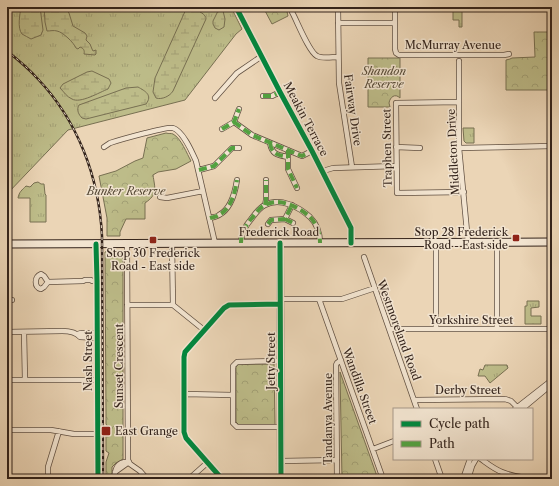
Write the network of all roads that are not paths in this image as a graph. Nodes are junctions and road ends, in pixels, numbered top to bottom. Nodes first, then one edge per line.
1 (236, 7) edge
2 (291, 7) edge
3 (338, 7) edge
4 (395, 7) edge
5 (338, 23) junction
6 (395, 23) junction
7 (509, 54) dead end
8 (262, 56) junction
9 (338, 57) junction
10 (459, 61) dead end
11 (280, 92) junction
12 (263, 96) dead end
13 (216, 98) dead end
14 (459, 102) junction
15 (239, 109) dead end
16 (234, 122) junction
17 (222, 129) dead end
18 (270, 143) junction
19 (552, 146) edge
20 (104, 147) dead end
21 (239, 148) dead end
22 (396, 148) junction
23 (420, 148) dead end
24 (459, 148) junction
25 (288, 150) junction
26 (312, 151) junction
27 (288, 157) junction
28 (396, 166) junction
29 (352, 167) junction
30 (199, 170) junction
31 (322, 171) junction
32 (237, 180) dead end
33 (266, 180) dead end
34 (297, 188) dead end
35 (203, 191) junction
36 (464, 192) junction
37 (160, 197) dead end
38 (265, 205) junction
39 (292, 205) junction
40 (210, 218) junction
41 (286, 219) junction
42 (293, 223) dead end
43 (268, 224) dead end
44 (436, 242) junction
45 (468, 242) junction
46 (497, 242) junction
47 (552, 242) edge
48 (215, 243) junction
49 (241, 243) junction
50 (280, 243) junction
51 (320, 243) junction
52 (351, 243) junction
53 (7, 244) edge
54 (96, 244) junction
55 (127, 244) junction
56 (172, 244) junction
57 (364, 257) dead end
58 (95, 281) junction
59 (48, 282) dead end
60 (375, 288) junction
61 (319, 300) junction
62 (280, 302) junction
63 (127, 305) junction
64 (173, 305) junction
65 (390, 329) junction
66 (436, 329) junction
67 (497, 329) junction
68 (552, 329) edge
69 (204, 330) junction
70 (7, 332) edge
71 (24, 332) junction
72 (98, 335) junction
73 (341, 360) junction
74 (281, 361) junction
75 (7, 380) edge
76 (25, 380) junction
77 (98, 380) junction
78 (552, 380) edge
79 (552, 384) edge
80 (184, 394) junction
81 (233, 395) junction
82 (414, 400) junction
83 (418, 408) edge
84 (517, 408) edge
85 (523, 408) edge
86 (281, 427) junction
87 (7, 430) edge
88 (59, 431) junction
89 (98, 434) junction
90 (393, 442) edge
91 (373, 449) junction
92 (337, 460) junction
93 (435, 460) edge
94 (470, 460) edge
95 (475, 460) edge
96 (482, 460) edge
97 (281, 461) junction
98 (129, 462) junction
99 (207, 463) junction
100 (552, 478) edge
101 (48, 479) edge
102 (98, 479) edge
103 (114, 479) edge
104 (147, 479) edge
105 (189, 479) edge
106 (222, 479) edge
107 (282, 479) edge
108 (337, 479) edge
109 (383, 479) edge
110 (442, 479) edge
111 (463, 479) edge
112 (468, 479) edge

1 - 8 street, Meakin Terrace
2 - 9 street
3 - 5 street, Fairway Drive
4 - 6 street
5 - 6 street
5 - 9 street, Fairway Drive
6 - 7 street, McMurray Avenue
8 - 11 street, Meakin Terrace
8 - 13 street
9 - 29 street, Fairway Drive
10 - 14 street, Middleton Drive
11 - 12 street
11 - 26 street, Meakin Terrace
14 - 22 street, Traphen Street
14 - 24 street, Middleton Drive
15 - 16 street
16 - 17 street
16 - 18 street
18 - 25 street
18 - 27 street
19 - 24 street
20 - 30 street
21 - 30 street
22 - 23 street
22 - 28 street, Traphen Street
24 - 36 street, Middleton Drive
25 - 26 street
25 - 27 street
26 - 31 street, Meakin Terrace
27 - 34 street
28 - 29 street
28 - 36 street, Traphen Street
29 - 31 street
30 - 35 street
31 - 52 street, Meakin Terrace
32 - 40 street
33 - 38 street
35 - 37 street
35 - 40 street
36 - 45 street, Middleton Drive
38 - 39 street
38 - 49 street
39 - 41 street
39 - 51 street
40 - 48 street
41 - 42 street
41 - 43 street
44 - 45 main road, Frederick Road
44 - 52 main road, Frederick Road
44 - 66 street
45 - 46 main road, Frederick Road
46 - 47 main road, Frederick Road
46 - 67 street
48 - 49 main road, Frederick Road
48 - 56 main road, Frederick Road
49 - 50 main road, Frederick Road
50 - 51 main road, Frederick Road
50 - 62 street, Jetty Street
51 - 52 main road, Frederick Road
53 - 54 main road, Frederick Road
54 - 55 main road, Frederick Road
54 - 58 street, Nash Street
55 - 56 main road, Frederick Road
55 - 63 street, Sunset Crescent
56 - 64 street
57 - 60 street, Westmoreland Road
58 - 59 street
58 - 72 street, Nash Street
60 - 61 street
60 - 65 street, Westmoreland Road
61 - 62 street
61 - 73 street, Wandilla Street
62 - 69 street
62 - 74 street, Jetty Street
63 - 64 street
63 - 98 street, Sunset Crescent
64 - 69 street
65 - 66 street, Yorkshire Street
65 - 82 street, Westmoreland Road
66 - 67 street, Yorkshire Street
67 - 68 street, Yorkshire Street
69 - 80 street
70 - 71 street
71 - 72 street
71 - 76 street
72 - 77 street, Nash Street
73 - 91 street, Wandilla Street
73 - 92 street, Tandanya Avenue
74 - 81 street
74 - 86 street, Jetty Street
75 - 76 street
76 - 77 street
77 - 89 street, Nash Street
78 - 84 street
79 - 85 street
80 - 81 street
80 - 99 street
81 - 86 street
82 - 83 street, Westmoreland Road
82 - 84 street, Derby Street
86 - 97 street, Jetty Street
87 - 88 street
88 - 89 street
88 - 101 street
89 - 102 street, Nash Street
90 - 91 street
91 - 109 street, Wandilla Street
92 - 97 street
92 - 108 street, Tandanya Avenue
93 - 110 street
94 - 111 street
95 - 112 street
96 - 100 street
97 - 107 street, Jetty Street
98 - 103 street
98 - 104 street
99 - 105 street
99 - 106 street

